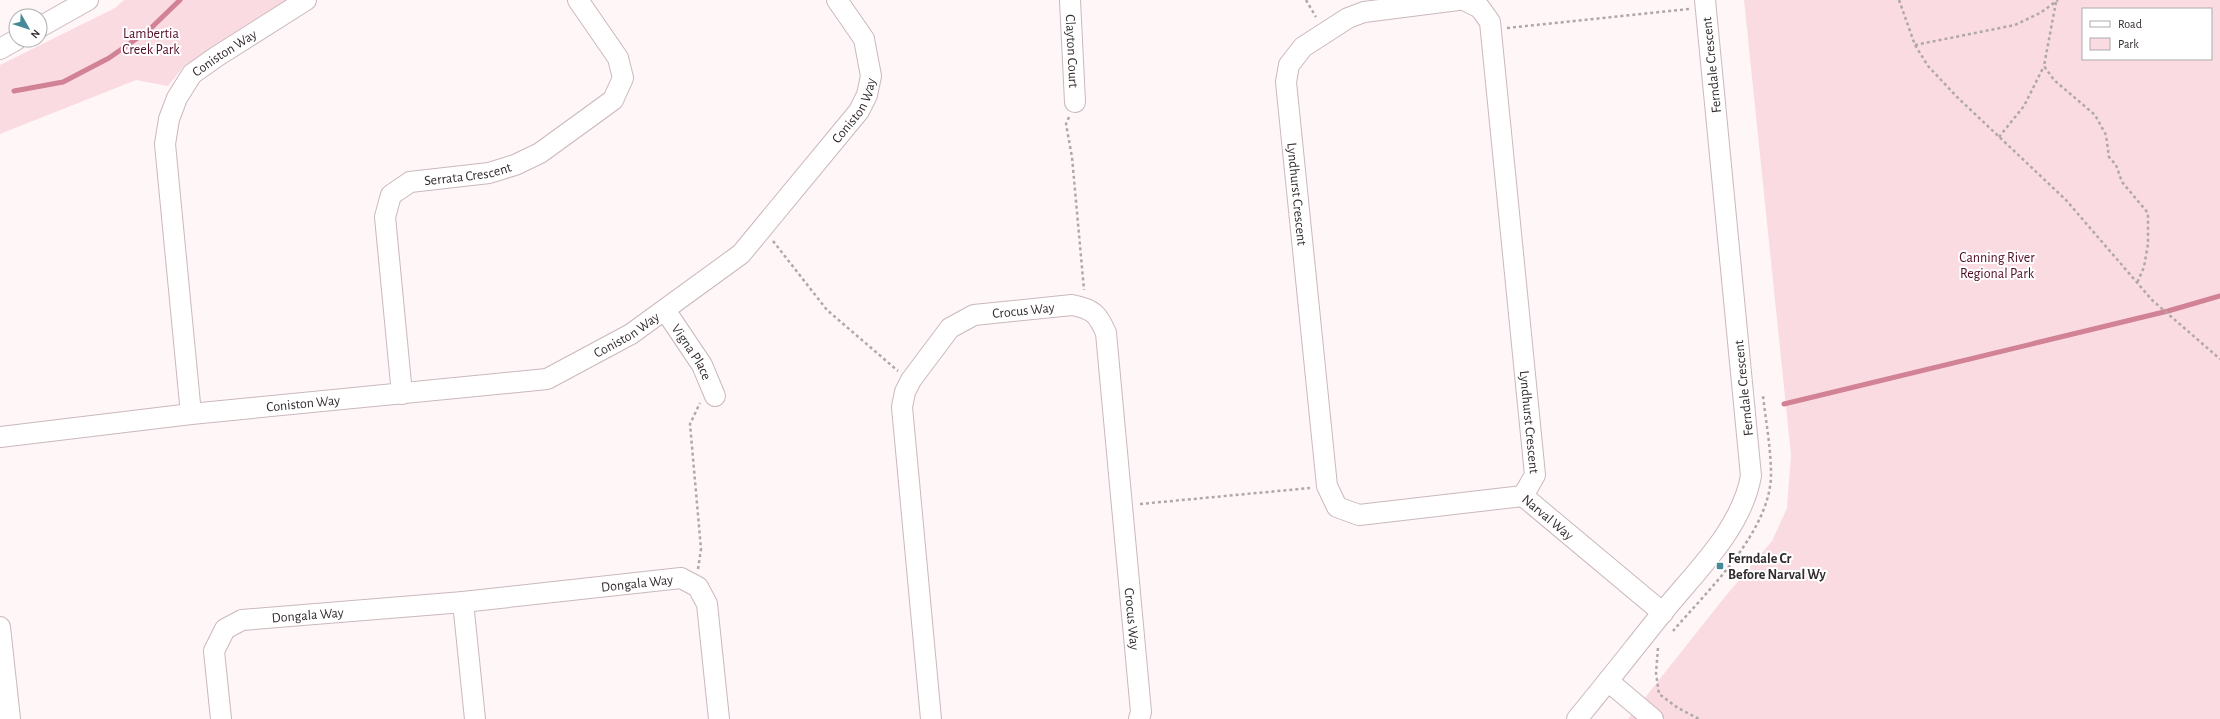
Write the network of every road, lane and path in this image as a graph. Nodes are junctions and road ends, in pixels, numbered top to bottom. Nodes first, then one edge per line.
1 (88, 0) edge
2 (306, 0) edge
3 (578, 0) edge
4 (837, 0) edge
5 (1070, 0) edge
6 (1306, 0) edge
7 (1458, 0) edge
8 (1464, 0) edge
9 (1899, 0) edge
10 (2057, 1) edge
11 (1705, 4) edge
12 (48, 22) edge
13 (1491, 31) junction
14 (1324, 32) junction
15 (1914, 45) junction
16 (2044, 66) junction
17 (1075, 102) joint
18 (1999, 137) junction
19 (761, 230) junction
20 (2137, 283) junction
21 (1084, 307) junction
22 (665, 310) junction
23 (2220, 359) edge
24 (911, 380) junction
25 (402, 394) junction
26 (715, 396) joint
27 (191, 414) junction
28 (0, 437) edge
29 (1327, 486) junction
30 (1523, 496) junction
31 (1123, 506) junction
32 (1337, 508) joint
33 (693, 584) junction
34 (464, 602) junction
35 (1663, 613) junction
36 (0, 627) edge
37 (1658, 648) dead end
38 (1608, 681) junction
39 (10, 719) edge
40 (221, 719) edge
41 (475, 719) edge
42 (719, 719) edge
43 (931, 719) edge
44 (1139, 719) edge
45 (1577, 719) edge
46 (1653, 719) edge
47 (1699, 719) edge

1 - 12 street
2 - 27 street, Coniston Way
3 - 25 street, Serrata Crescent
4 - 19 street, Coniston Way
5 - 17 street, Clayton Court
6 - 14 path
7 - 14 street, Lyndhurst Crescent
8 - 13 street, Lyndhurst Crescent
9 - 15 path
10 - 15 path
10 - 16 path
11 - 13 path
11 - 35 street, Ferndale Crescent
13 - 30 street, Lyndhurst Crescent
14 - 29 street, Lyndhurst Crescent
15 - 18 path
16 - 18 path
16 - 20 path
17 - 21 path
18 - 20 path
19 - 22 street, Coniston Way
19 - 24 path
20 - 23 path
21 - 24 street, Crocus Way
21 - 31 street, Crocus Way
22 - 25 street, Coniston Way
22 - 26 street, Vigna Place
24 - 43 street, Crocus Way
25 - 27 street, Coniston Way
26 - 33 path
27 - 28 street, Coniston Way
29 - 31 path
29 - 32 street, Lyndhurst Crescent
30 - 32 street, Narval Way
30 - 35 street, Narval Way
31 - 44 street, Crocus Way
33 - 34 street, Dongala Way
33 - 42 street, Dongala Way
34 - 40 street, Dongala Way
34 - 41 street
35 - 38 street, Ferndale Crescent
36 - 39 street
37 - 47 path
38 - 45 street, Ferndale Crescent
38 - 46 street

